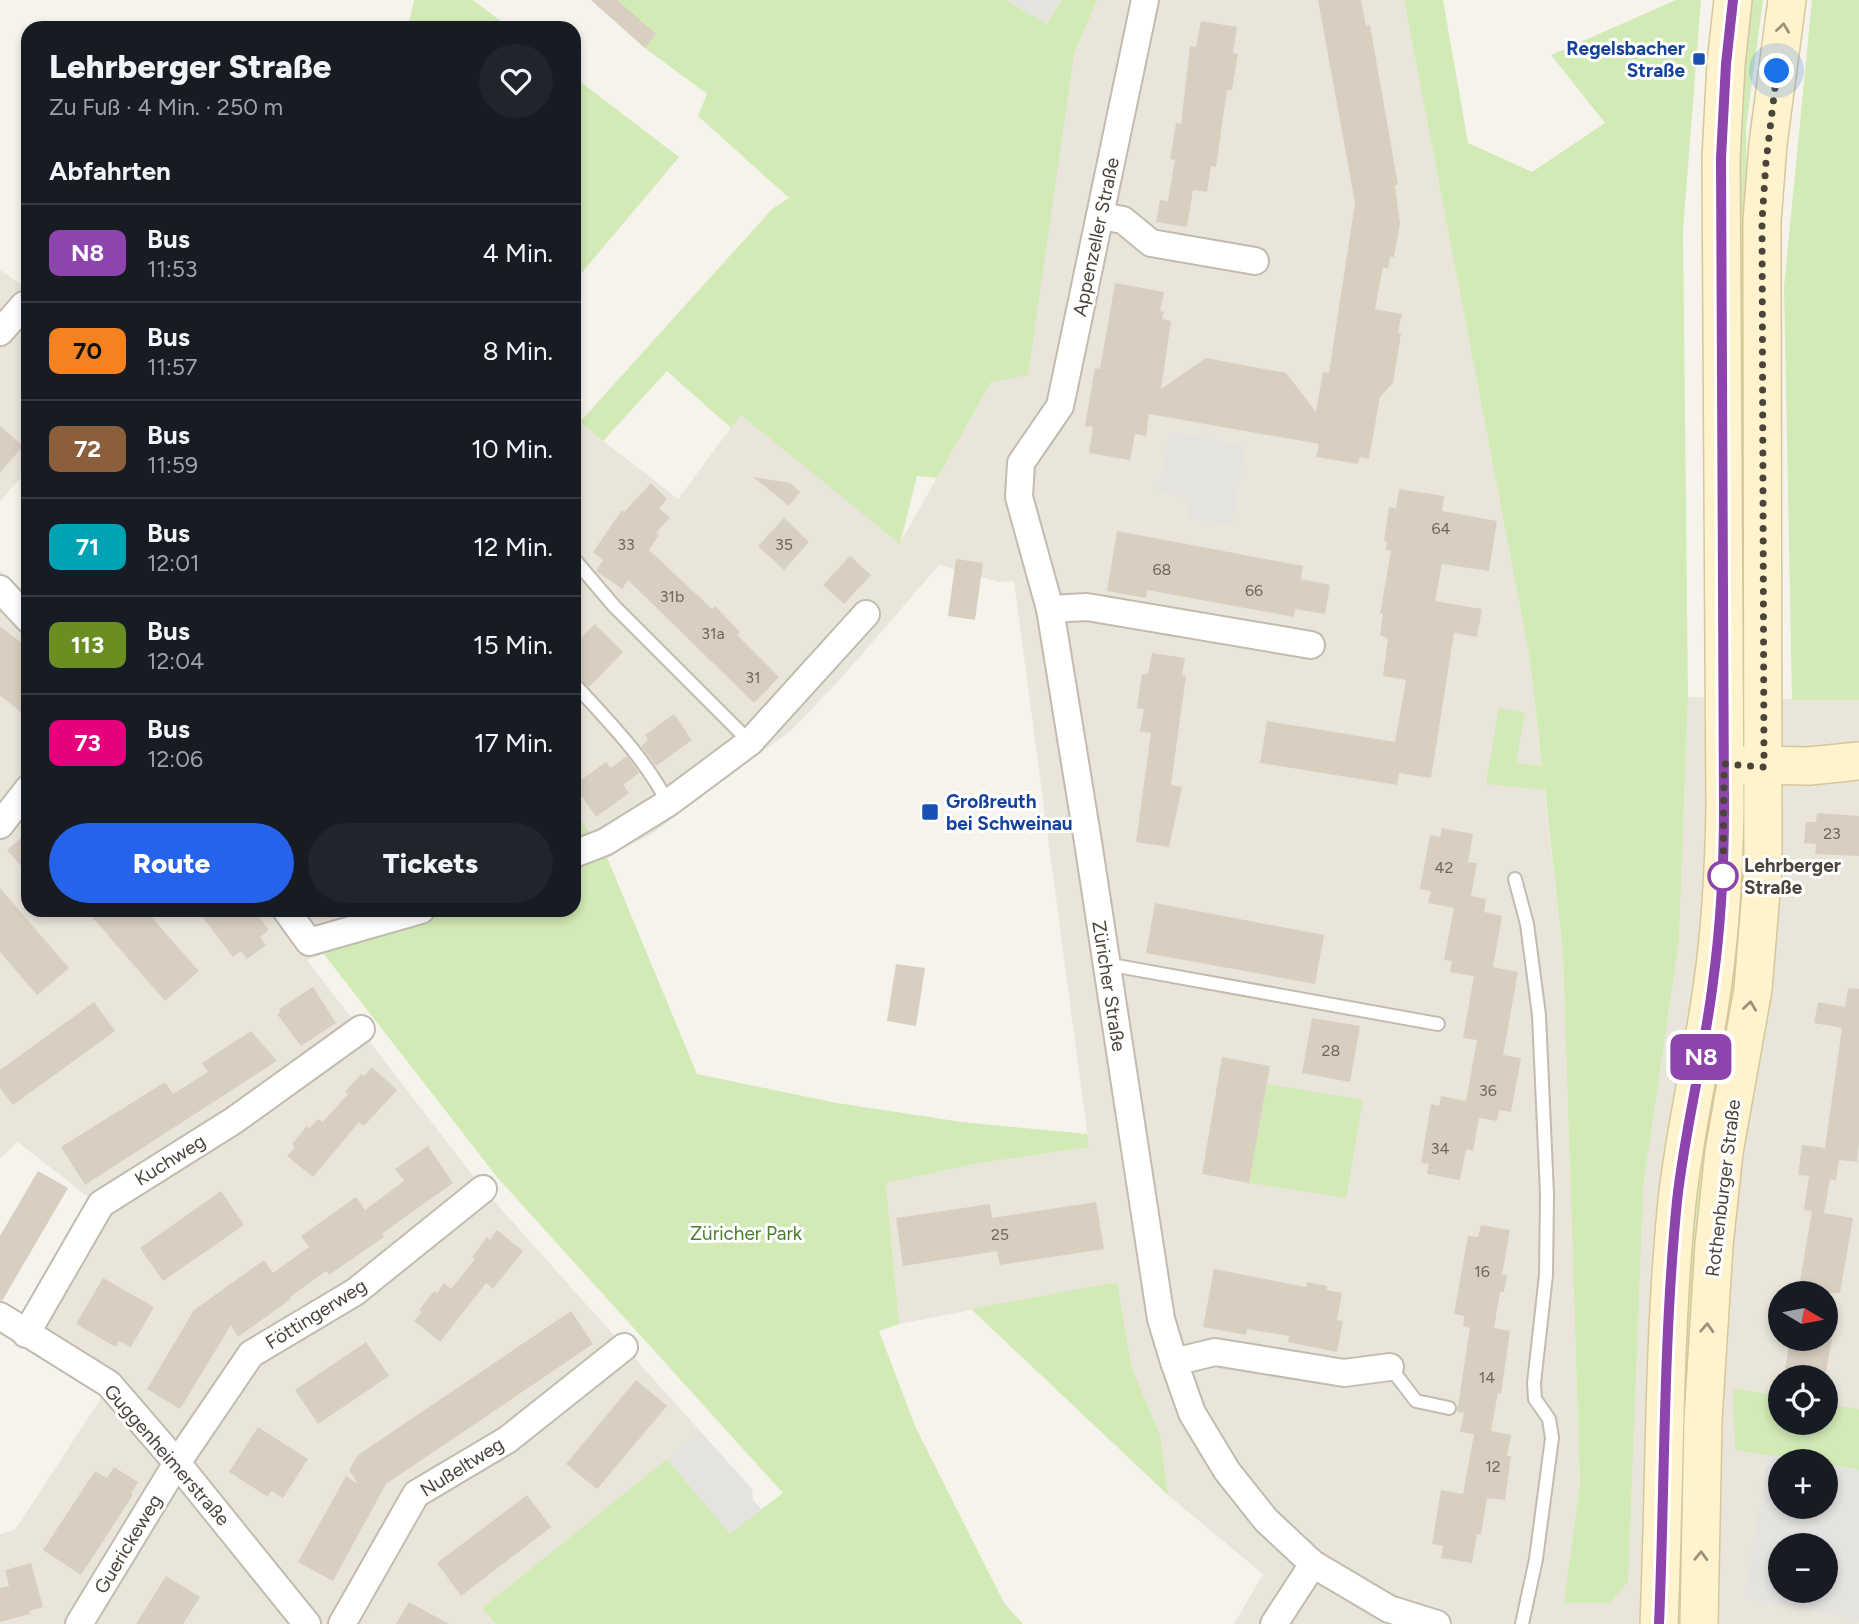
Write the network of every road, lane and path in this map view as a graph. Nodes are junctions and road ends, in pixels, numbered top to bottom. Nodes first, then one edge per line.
1 (1145, 0) edge
2 (1733, 0) edge
3 (1787, 0) edge
4 (1100, 216) junction
5 (1255, 261) dead end
6 (21, 308) edge
7 (0, 332) edge
8 (1021, 463) joint
9 (581, 567) edge
10 (0, 589) edge
11 (1050, 609) junction
12 (21, 612) edge
13 (866, 614) dead end
14 (1311, 645) dead end
15 (581, 691) edge
16 (750, 742) junction
17 (1859, 761) edge
18 (1724, 764) junction
19 (1764, 767) junction
20 (21, 798) edge
21 (668, 803) junction
22 (0, 825) edge
23 (581, 851) edge
24 (1515, 879) dead end
25 (291, 917) edge
26 (396, 917) edge
27 (1105, 964) junction
28 (1438, 1024) dead end
29 (361, 1029) dead end
30 (483, 1189) dead end
31 (0, 1316) edge
32 (26, 1334) junction
33 (624, 1347) dead end
34 (1174, 1362) junction
35 (1390, 1367) joint
36 (1449, 1408) dead end
37 (177, 1463) junction
38 (1313, 1564) junction
39 (79, 1624) edge
40 (307, 1624) edge
41 (342, 1624) edge
42 (1274, 1624) edge
43 (1437, 1624) edge
44 (1522, 1624) edge
45 (1659, 1624) edge
46 (1699, 1624) edge

1 - 4 street, Appenzeller Straße
2 - 18 main road
19 -> 3 main road, Rothenburger Straße
4 - 5 street
4 - 8 street, Appenzeller Straße
6 - 7 street
8 - 11 street, Züricher Straße
9 - 16 lane
10 - 12 street
11 - 14 street
11 - 27 street, Züricher Straße
13 - 16 street
15 - 21 lane
16 - 21 street
17 - 19 main road
18 - 19 main road
18 - 45 main road
46 -> 19 main road, Rothenburger Straße
20 - 22 street
21 - 23 street
24 - 44 lane
25 - 26 street
27 - 28 lane
27 - 34 street, Züricher Straße
29 - 32 street, Kuchweg
30 - 37 street, Föttingerweg
31 - 32 street, Guggenheimerstraße
32 - 37 street, Guggenheimerstraße
33 - 41 street, Nußeltweg
34 - 35 street
34 - 38 street, Züricher Straße
35 - 36 lane
37 - 39 street, Guerickeweg
37 - 40 street, Guggenheimerstraße
38 - 42 street
38 - 43 street, Züricher Straße

